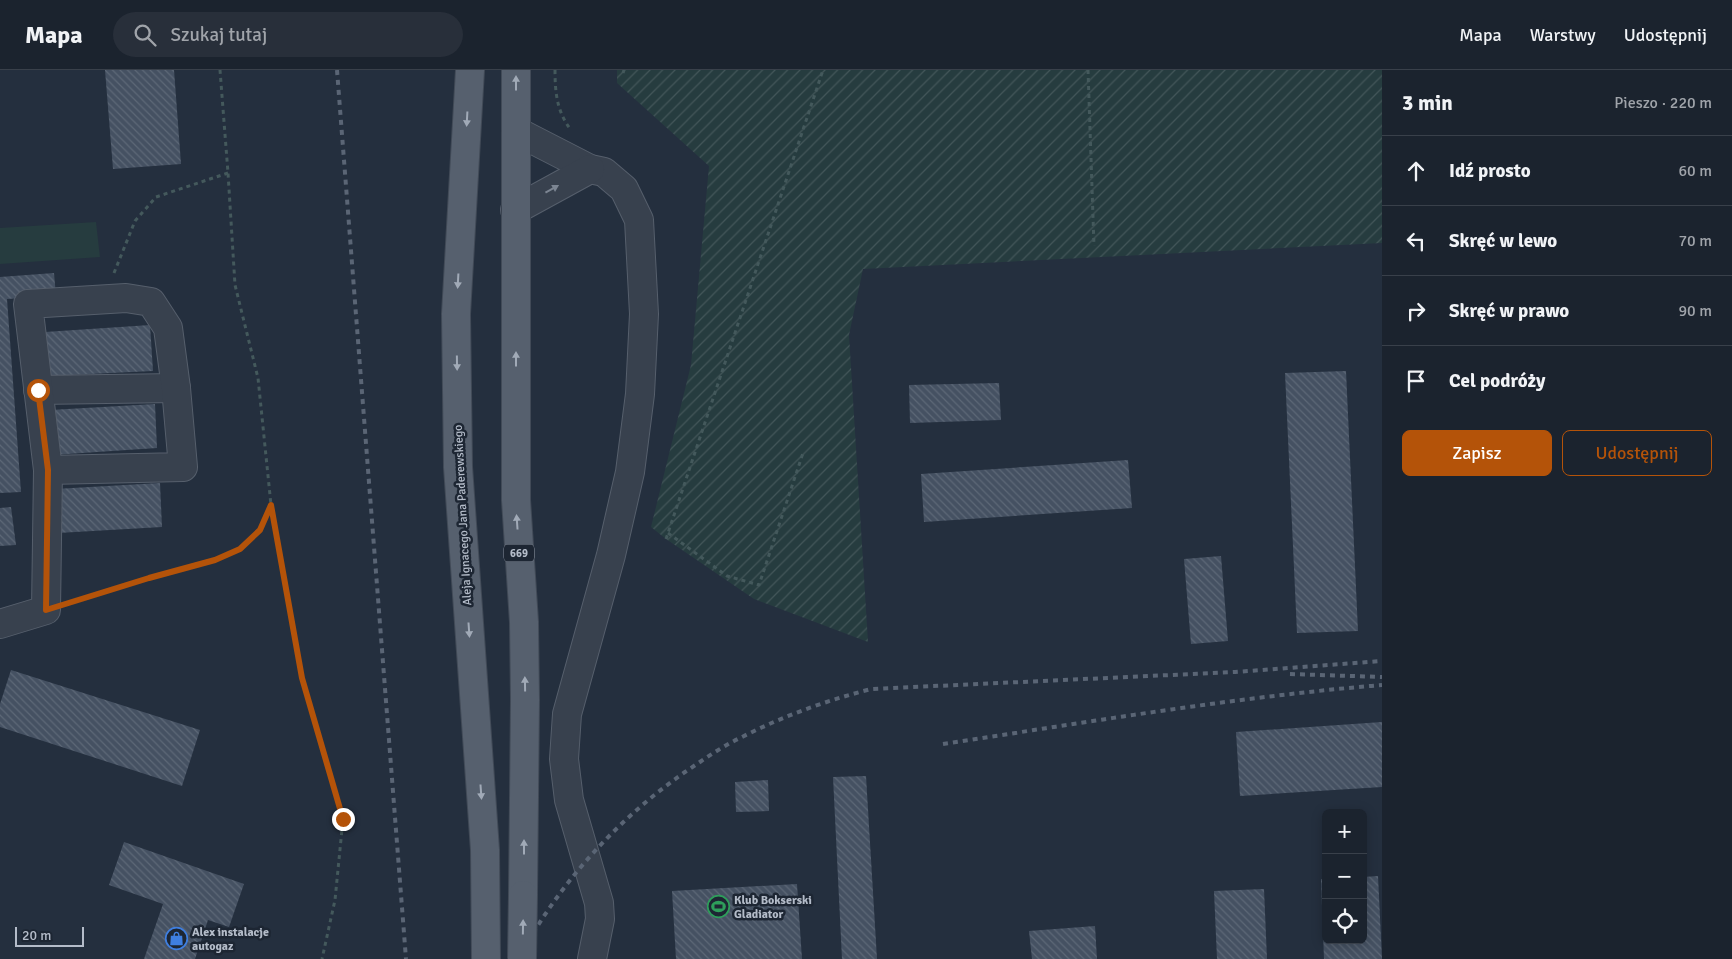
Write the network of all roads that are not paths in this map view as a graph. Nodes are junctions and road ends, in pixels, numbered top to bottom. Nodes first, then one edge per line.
1 (470, 70) edge
2 (516, 70) edge
3 (516, 131) junction
4 (590, 169) junction
5 (515, 210) junction
6 (176, 388) junction
7 (38, 390) junction
8 (48, 470) junction
9 (0, 624) edge
10 (486, 950) edge
11 (522, 959) edge
12 (592, 959) edge

1 -> 10 main road, Aleja Ignacego Jana Paderewskiego
3 -> 2 main road, 669
3 - 4 lane
3 - 5 main road, 669
5 -> 4 lane
4 - 12 lane
11 -> 5 main road, 669, bridge
6 - 7 lane
6 - 7 lane
6 - 8 lane
7 - 8 lane
8 - 9 lane

